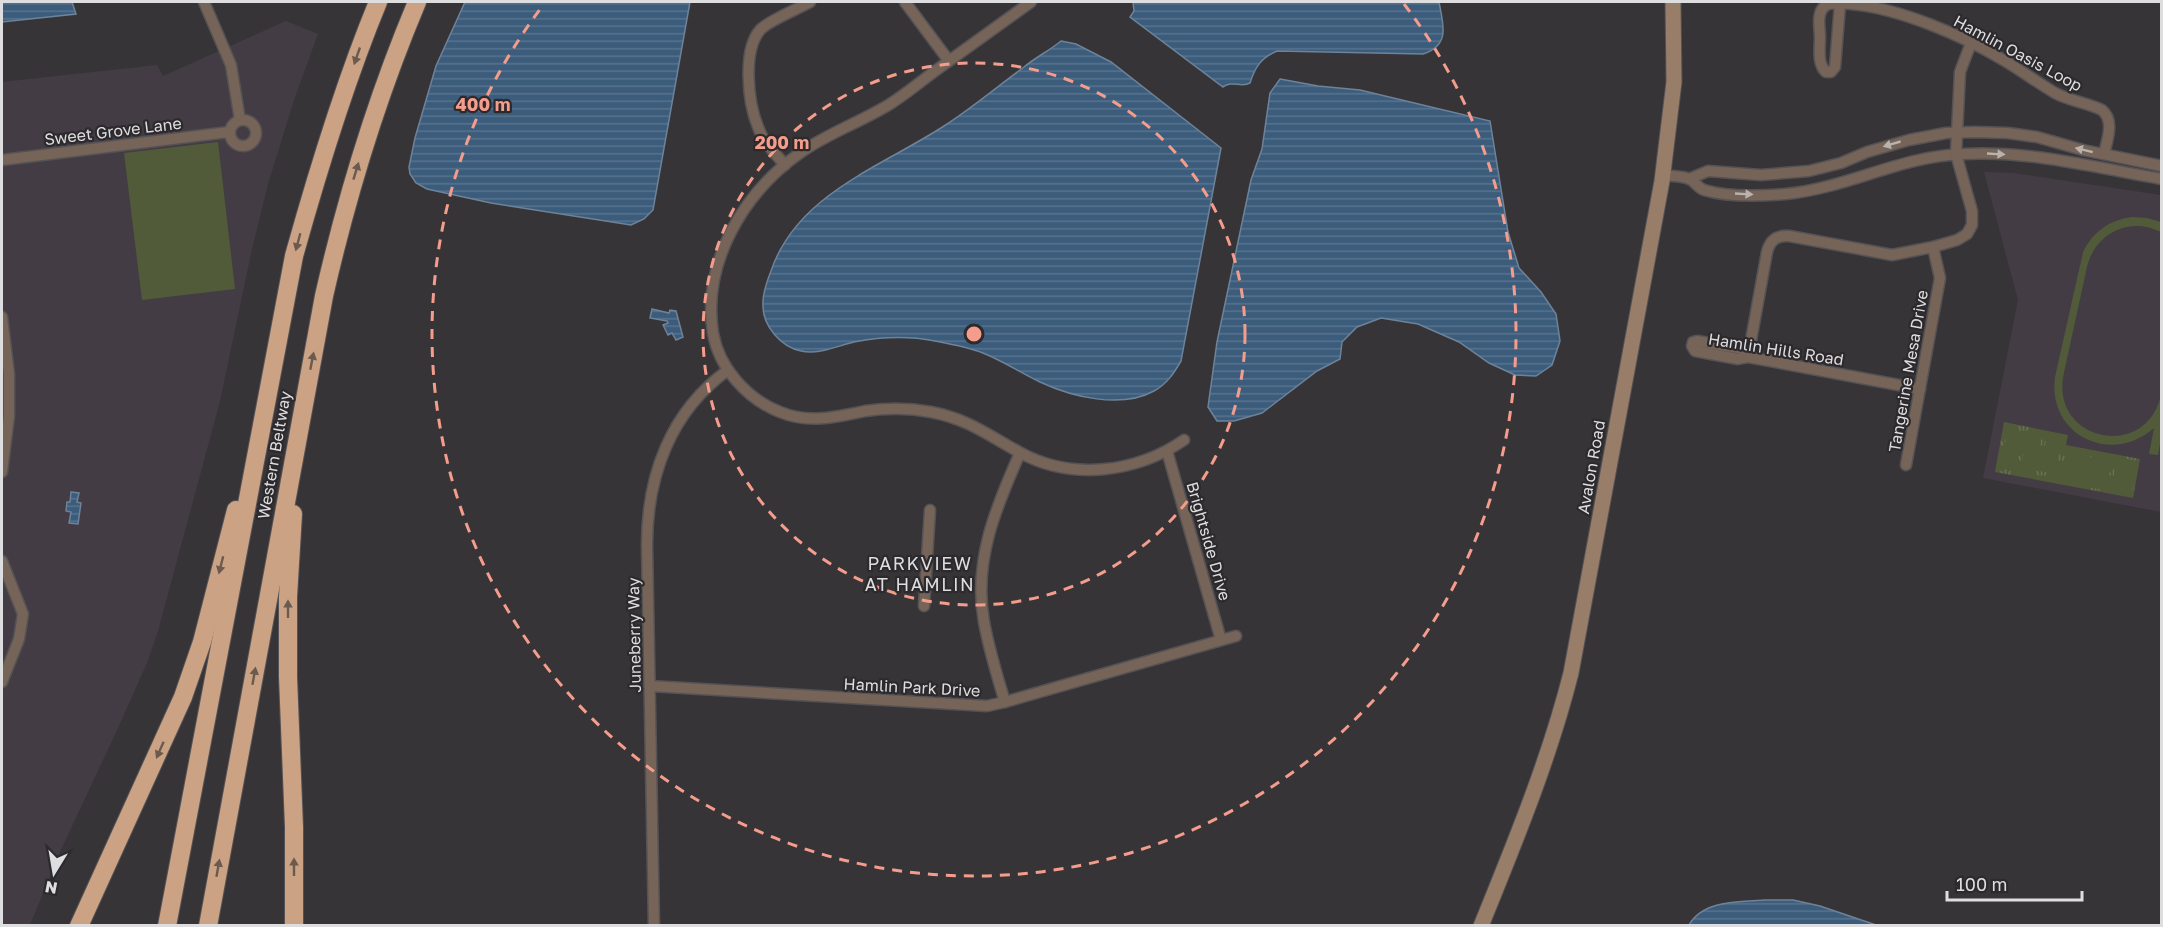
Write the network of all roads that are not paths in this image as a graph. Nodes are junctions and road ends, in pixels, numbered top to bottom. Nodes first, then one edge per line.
1 (204, 2) edge
2 (378, 2) edge
3 (417, 2) edge
4 (810, 2) edge
5 (905, 2) edge
6 (1031, 2) edge
7 (1673, 2) edge
8 (1840, 4) junction
9 (1971, 43) junction
10 (949, 61) junction
11 (240, 120) junction
12 (229, 132) junction
13 (1956, 133) junction
14 (1956, 154) junction
15 (2104, 154) junction
16 (2, 160) edge
17 (784, 165) junction
18 (2162, 166) edge
19 (1663, 175) junction
20 (1689, 179) junction
21 (2162, 179) edge
22 (1933, 247) junction
23 (2, 317) edge
24 (729, 370) junction
25 (307, 387) junction
26 (1920, 389) junction
27 (261, 428) junction
28 (1184, 440) dead end
29 (1167, 451) junction
30 (1020, 453) junction
31 (1906, 465) dead end
32 (2, 472) edge
33 (930, 510) dead end
34 (2, 561) edge
35 (924, 606) dead end
36 (1236, 636) dead end
37 (1221, 640) junction
38 (2, 682) edge
39 (650, 686) junction
40 (1005, 702) junction
41 (79, 926) edge
42 (167, 926) edge
43 (208, 926) edge
44 (294, 926) edge
45 (654, 926) edge
46 (1481, 926) edge

1 - 11 street
2 -> 27 highway, Western Beltway
25 -> 3 highway, Western Beltway
4 - 17 street
5 - 10 street
6 - 10 street
7 - 19 main road, Avalon Road
8 - 8 street
8 - 9 street, Hamlin Oasis Loop
9 - 13 street
9 - 15 street, Hamlin Oasis Loop
10 - 17 street
11 - 12 street
11 - 12 street
12 - 16 street, Sweet Grove Lane
13 - 14 street
15 -> 13 street
13 -> 20 street
20 -> 14 street
14 -> 21 street
14 - 22 street
15 - 18 street
17 - 24 street
19 - 20 street
19 - 46 main road, Avalon Road
22 - 26 street, Tangerine Mesa Drive
22 - 26 street, Hamlin Hills Road
23 - 32 street
24 - 30 street
24 - 39 street, Juneberry Way
43 -> 25 highway, Western Beltway
44 -> 25 highway
26 - 31 street, Tangerine Mesa Drive
27 -> 41 highway
27 - 42 highway, Western Beltway
28 - 29 street
29 - 30 street
29 - 37 street, Brightside Drive
30 - 40 street
33 - 35 street
34 - 38 street
36 - 37 street, Hamlin Park Drive
37 - 40 street, Hamlin Park Drive
39 - 40 street, Hamlin Park Drive
39 - 45 street, Juneberry Way

